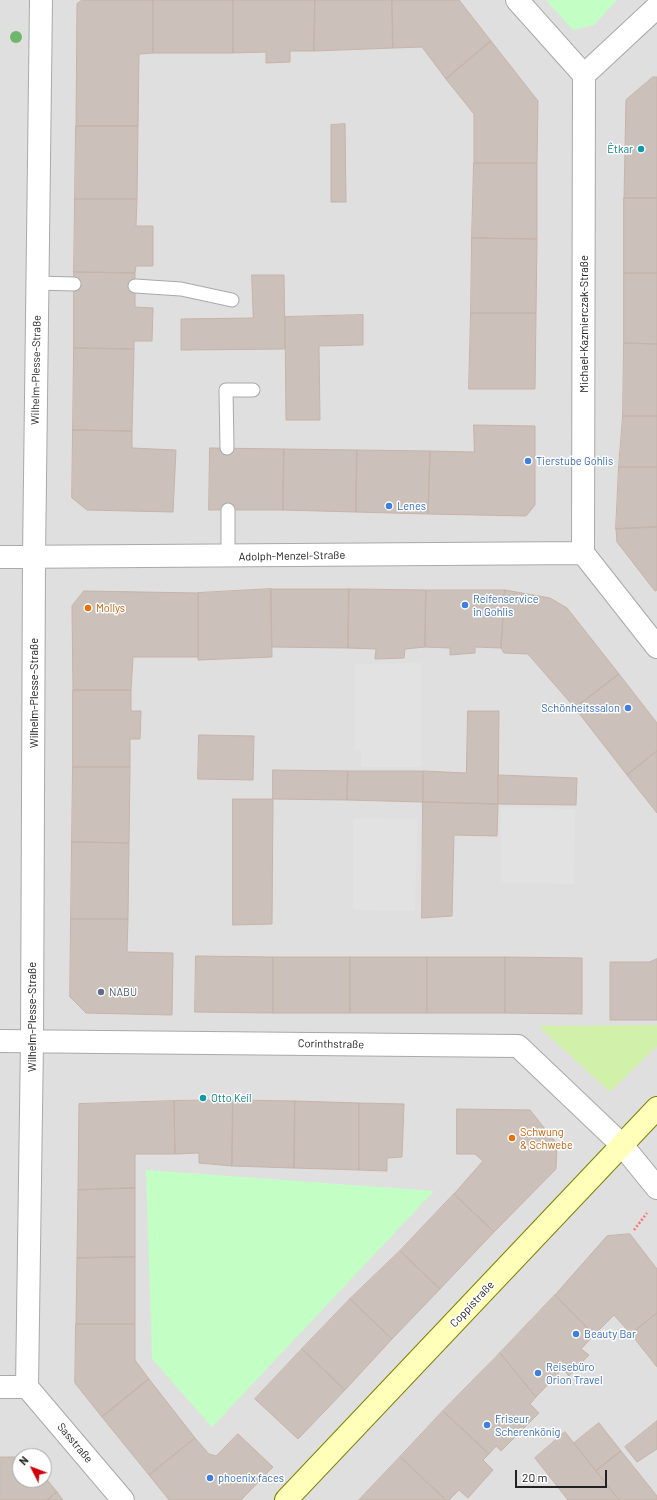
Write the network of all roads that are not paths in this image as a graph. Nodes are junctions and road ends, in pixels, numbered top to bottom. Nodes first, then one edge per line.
1 (40, 0) edge
2 (517, 0) edge
3 (657, 7) edge
4 (584, 75) junction
5 (37, 283) junction
6 (74, 284) dead end
7 (135, 286) dead end
8 (232, 300) dead end
9 (253, 390) dead end
10 (227, 448) dead end
11 (228, 510) dead end
12 (583, 553) junction
13 (228, 556) junction
14 (0, 557) edge
15 (34, 558) junction
16 (657, 647) edge
17 (0, 1041) edge
18 (32, 1041) junction
19 (657, 1108) edge
20 (622, 1145) junction
21 (657, 1188) edge
22 (0, 1387) edge
23 (26, 1387) junction
24 (123, 1500) edge
25 (286, 1500) edge

1 - 5 street, Wilhelm-Plesse-Straße
2 - 4 street
3 - 4 street
4 - 12 street, Michael-Kazmierczak-Straße
5 - 6 lane
5 - 15 street, Wilhelm-Plesse-Straße
7 - 8 lane
9 - 10 lane
11 - 13 lane
12 - 13 street, Adolph-Menzel-Straße
12 - 16 street
13 - 15 street, Adolph-Menzel-Straße
14 - 15 street, Adolph-Menzel-Straße
15 - 18 street, Wilhelm-Plesse-Straße
17 - 18 street, Corinthstraße
18 - 20 street, Corinthstraße
18 - 23 street, Wilhelm-Plesse-Straße
19 - 20 main road, Coppistraße
20 - 21 street, Corinthstraße
20 - 25 main road, Coppistraße
22 - 23 street
23 - 24 street, Sasstraße

